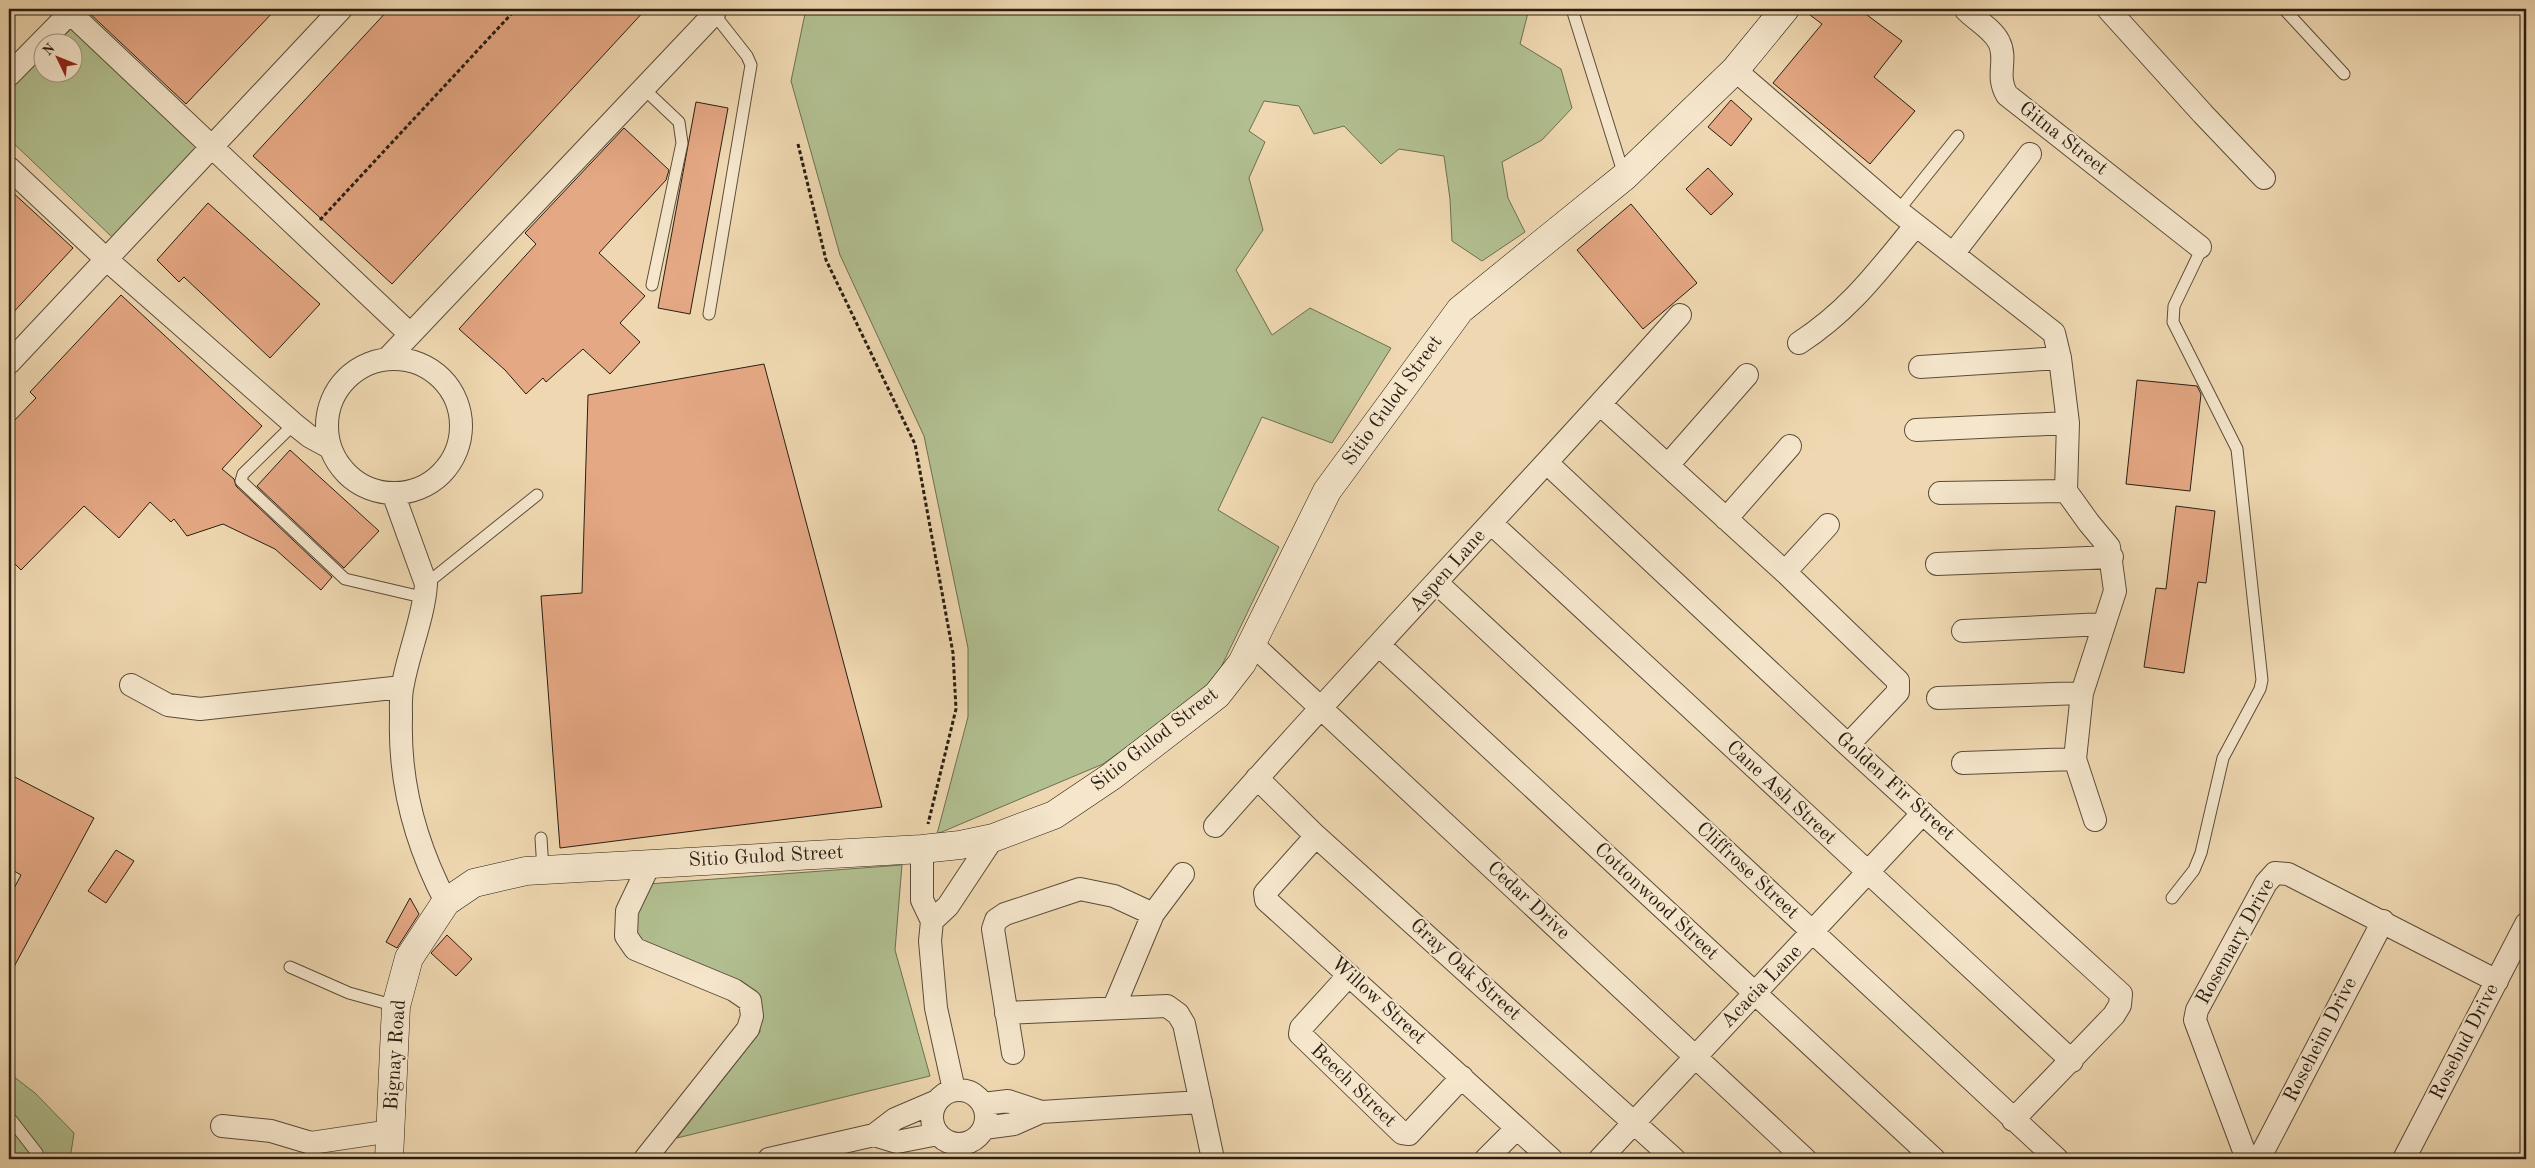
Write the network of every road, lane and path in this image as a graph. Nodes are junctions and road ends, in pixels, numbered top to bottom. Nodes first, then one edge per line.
1 (341, 9) edge
2 (516, 9) edge
3 (1572, 9) edge
4 (1785, 9) edge
5 (1965, 9) edge
6 (2108, 9) edge
7 (2284, 9) edge
8 (68, 11) edge
9 (711, 11) edge
10 (1735, 70) junction
11 (2344, 74) dead end
12 (9, 75) edge
13 (643, 88) junction
14 (1958, 136) dead end
15 (798, 144) dead end
16 (213, 147) junction
17 (2030, 154) dead end
18 (9, 168) edge
19 (1624, 177) junction
20 (2264, 178) dead end
21 (1898, 211) junction
22 (1916, 225) junction
23 (306, 236) junction
24 (2200, 247) joint
25 (1953, 254) junction
26 (106, 260) junction
27 (652, 285) dead end
28 (709, 314) dead end
29 (1680, 315) dead end
30 (410, 334) junction
31 (1799, 343) dead end
32 (388, 358) junction
33 (2060, 358) junction
34 (9, 363) edge
35 (1920, 367) dead end
36 (1747, 375) dead end
37 (1600, 404) junction
38 (2068, 423) junction
39 (294, 424) junction
40 (1916, 430) dead end
41 (1790, 446) dead end
42 (329, 447) junction
43 (1547, 462) junction
44 (1668, 465) junction
45 (2066, 491) junction
46 (393, 493) junction
47 (1940, 493) dead end
48 (537, 495) dead end
49 (1726, 518) junction
50 (1491, 523) junction
51 (1828, 525) dead end
52 (2112, 557) junction
53 (1937, 564) dead end
54 (1785, 572) junction
55 (1437, 583) junction
56 (426, 591) junction
57 (2103, 624) junction
58 (1963, 631) dead end
59 (1250, 643) junction
60 (1379, 645) junction
61 (131, 685) dead end
62 (402, 687) junction
63 (2082, 693) junction
64 (1938, 698) dead end
65 (1320, 707) junction
66 (1848, 745) junction
67 (2075, 759) junction
68 (1963, 763) dead end
69 (1257, 778) junction
70 (1924, 813) junction
71 (2095, 820) dead end
72 (1215, 826) dead end
73 (1316, 836) junction
74 (542, 838) dead end
75 (993, 838) junction
76 (922, 849) junction
77 (650, 863) junction
78 (543, 870) junction
79 (1868, 873) junction
80 (1183, 874) dead end
81 (2172, 898) dead end
82 (446, 902) junction
83 (1153, 914) junction
84 (932, 921) junction
85 (2383, 921) junction
86 (2526, 924) edge
87 (1813, 933) junction
88 (290, 967) dead end
89 (1349, 975) junction
90 (2497, 980) junction
91 (1755, 994) junction
92 (396, 1006) junction
93 (1114, 1007) junction
94 (1006, 1013) junction
95 (1013, 1053) dead end
96 (1696, 1057) junction
97 (2072, 1061) junction
98 (1462, 1077) junction
99 (946, 1096) junction
100 (1201, 1102) junction
101 (983, 1104) junction
102 (1040, 1112) junction
103 (9, 1117) edge
104 (2013, 1120) junction
105 (1635, 1122) junction
106 (222, 1126) dead end
107 (984, 1128) junction
108 (1517, 1128) junction
109 (391, 1131) junction
110 (938, 1134) junction
111 (874, 1135) junction
112 (832, 1152) edge
113 (39, 1159) edge
114 (389, 1159) edge
115 (645, 1159) edge
116 (769, 1159) edge
117 (1213, 1159) edge
118 (1486, 1159) edge
119 (1551, 1159) edge
120 (1600, 1159) edge
121 (1674, 1159) edge
122 (1805, 1159) edge
123 (1934, 1159) edge
124 (2057, 1159) edge
125 (2247, 1159) edge
126 (2259, 1159) edge
127 (2404, 1159) edge

1 - 16 street
2 - 23 path
3 - 19 lane
4 - 10 main road, Sitio Gulod Street
5 - 24 street, Gitna Street
6 - 20 street
7 - 11 lane
8 - 12 street
8 - 16 street
9 - 13 street
9 - 28 lane
10 - 19 main road, Sitio Gulod Street
10 - 21 street
13 - 27 lane
13 - 30 street
14 - 21 lane
15 - 76 path
16 - 23 street
16 - 26 street
17 - 25 street
18 - 26 street
19 - 59 main road, Sitio Gulod Street
21 - 22 street
22 - 25 street
22 - 31 street
23 - 30 street
24 - 81 lane
25 - 33 street
26 - 34 street
26 - 39 street
29 - 37 street, Aspen Lane
30 - 32 street
32 - 42 street
32 - 46 street
33 - 35 street
33 - 38 street
36 - 44 street
37 - 43 street, Aspen Lane
37 - 44 street
38 - 40 street
38 - 45 street
39 - 42 street
39 - 56 lane
41 - 49 street
42 - 46 street
43 - 50 street, Aspen Lane
43 - 66 street, Golden Fir Street
44 - 49 street
45 - 47 street
45 - 52 street
46 - 56 street
48 - 56 lane
49 - 54 street
50 - 55 street, Aspen Lane
50 - 79 street, Cane Ash Street
51 - 54 street
52 - 53 street
52 - 57 street
54 - 66 street
55 - 60 street, Aspen Lane
55 - 87 street, Cliffrose Street
56 - 62 street
57 - 58 street
57 - 63 street
59 - 65 street, Cedar Drive
59 - 75 main road, Sitio Gulod Street
60 - 65 street, Aspen Lane
60 - 91 street, Cottonwood Street
61 - 62 street
62 - 82 street
63 - 64 street
63 - 67 street
65 - 69 street, Aspen Lane
65 - 96 street, Cedar Drive
66 - 70 street, Golden Fir Street
67 - 68 street
67 - 71 street
69 - 72 street, Aspen Lane
69 - 73 street, Gray Oak Street
70 - 79 street, Acacia Lane
70 - 97 street, Golden Fir Street
73 - 89 street, Willow Street
73 - 105 street, Gray Oak Street
74 - 78 lane
75 - 76 main road, Sitio Gulod Street
75 - 84 street
76 - 77 main road, Sitio Gulod Street
76 - 84 street
77 - 78 main road, Sitio Gulod Street
77 - 115 street
78 - 82 main road, Sitio Gulod Street
79 - 87 street, Acacia Lane
79 - 97 street, Cane Ash Street
80 - 83 street
82 - 92 main road, Bignay Road
83 - 93 street
83 - 94 street
84 - 99 street
85 - 90 street, Rosemary Drive
85 - 125 street, Rosemary Drive
85 - 126 street, Roseheim Drive
86 - 90 street, Rosebud Drive
87 - 91 street, Acacia Lane
87 - 104 street, Cliffrose Street
88 - 92 lane
89 - 98 street, Willow Street
89 - 98 street, Beech Street
90 - 127 street, Rosebud Drive
91 - 96 street, Acacia Lane
91 - 123 street, Cottonwood Street
92 - 109 main road, Bignay Road
93 - 94 street
93 - 100 street
94 - 95 street
96 - 105 street, Acacia Lane
96 - 122 street, Cedar Drive
97 - 104 street, Golden Fir Street
98 - 108 street, Willow Street
99 - 101 street
99 - 110 street
99 - 111 street
100 - 102 street
100 - 117 street
101 - 102 street
101 - 107 street
102 - 107 street
103 - 113 lane
104 - 124 street, Cliffrose Street
105 - 120 street, Acacia Lane
105 - 121 street, Gray Oak Street
106 - 109 street
107 - 110 street
108 - 118 street
108 - 119 street, Willow Street
109 - 114 main road, Bignay Road
110 - 111 street
111 - 112 street
112 - 116 street

